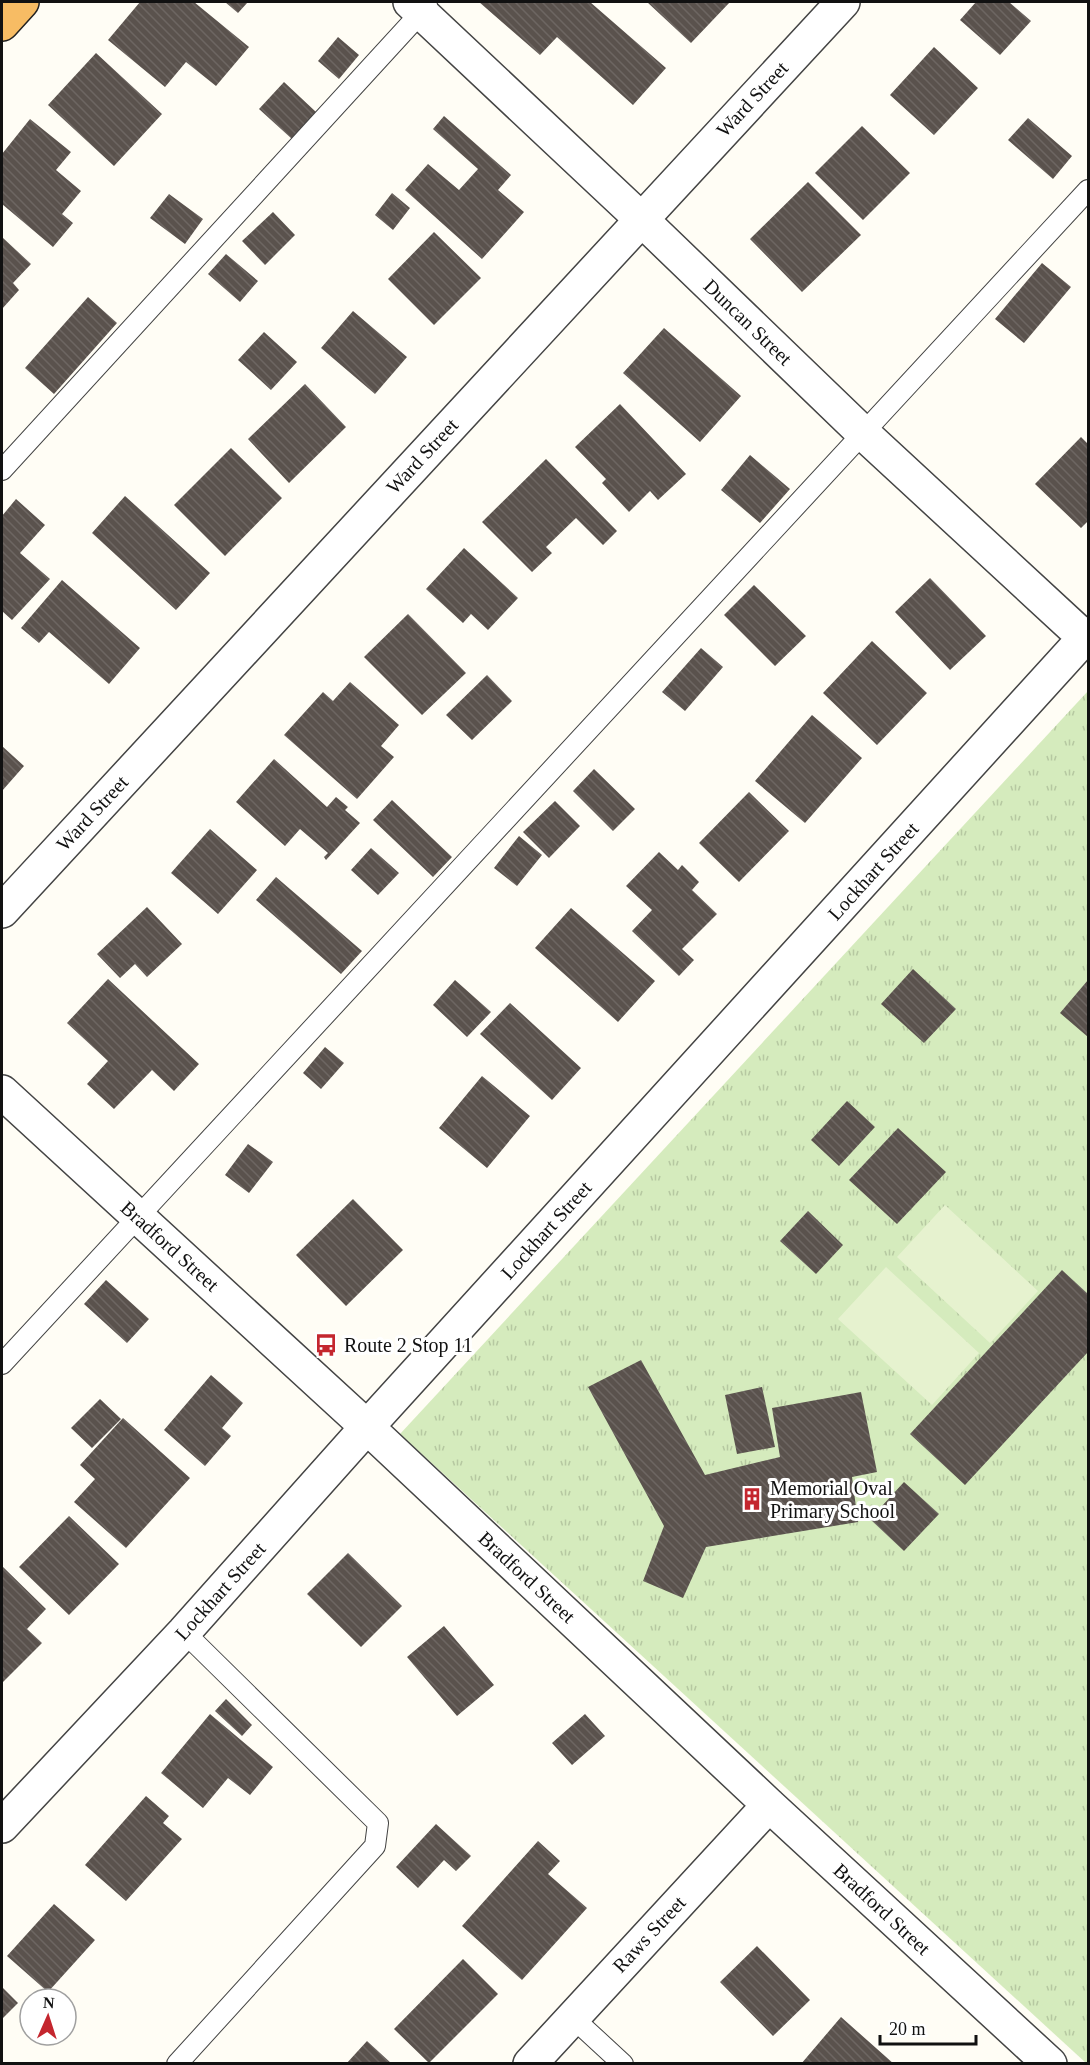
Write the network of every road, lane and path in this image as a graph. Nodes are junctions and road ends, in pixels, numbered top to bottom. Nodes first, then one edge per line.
1 (22, 2) edge
2 (843, 2) edge
3 (421, 5) edge
4 (2, 24) edge
5 (1089, 190) edge
6 (641, 219) junction
7 (864, 434) junction
8 (2, 470) edge
9 (1087, 637) edge
10 (2, 911) edge
11 (2, 1092) edge
12 (138, 1217) junction
13 (2, 1364) edge
14 (367, 1426) junction
15 (184, 1632) junction
16 (769, 1805) junction
17 (2, 1826) edge
18 (572, 2017) junction
19 (177, 2064) edge
20 (530, 2064) edge
21 (623, 2064) edge
22 (1050, 2064) edge

1 - 4 highway
2 - 6 street, Ward Street
3 - 6 street, Duncan Street
3 - 8 lane
5 - 7 lane
6 - 7 street, Duncan Street
6 - 10 street, Ward Street
7 - 9 street, Duncan Street
7 - 12 lane
9 - 14 street, Lockhart Street
11 - 12 street, Bradford Street
12 - 13 lane
12 - 14 street, Bradford Street
14 - 15 street, Lockhart Street
14 - 16 street, Bradford Street
15 - 17 street, Lockhart Street
15 - 19 lane
16 - 18 street, Raws Street
16 - 22 street, Bradford Street
18 - 20 street, Raws Street
18 - 21 lane

